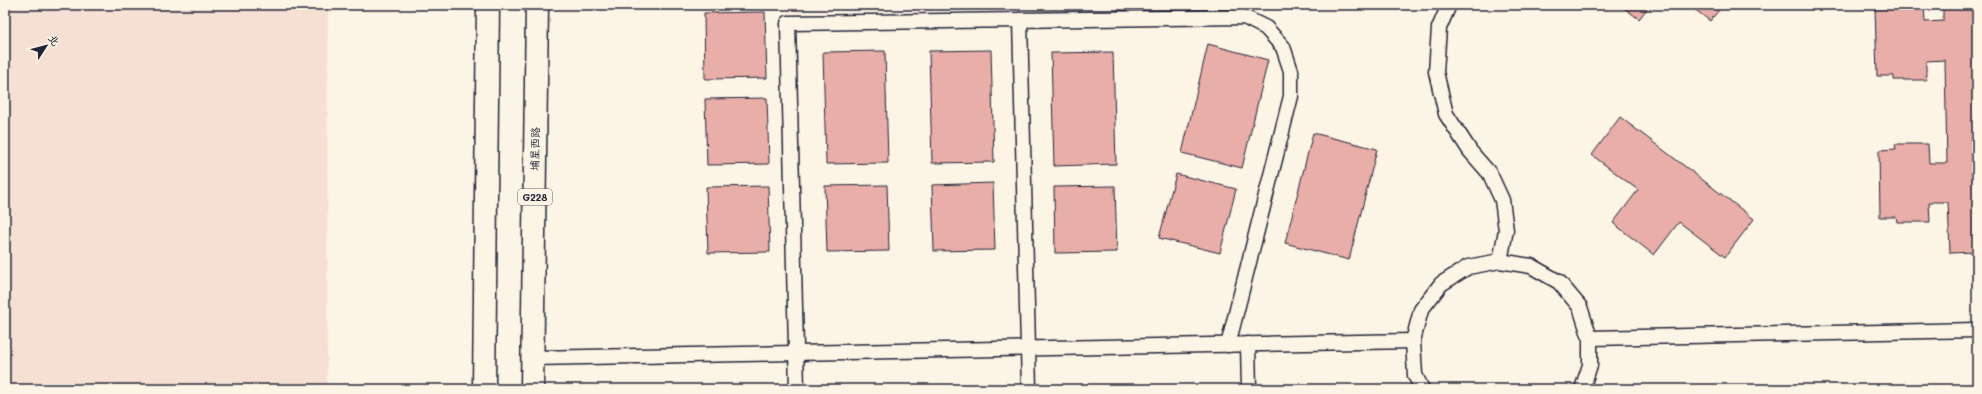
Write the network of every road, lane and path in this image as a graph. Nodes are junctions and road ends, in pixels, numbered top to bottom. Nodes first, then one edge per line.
1 (488, 5) edge
2 (537, 5) edge
3 (1449, 5) edge
4 (1020, 20) junction
5 (1500, 261) junction
6 (1977, 330) edge
7 (1590, 338) junction
8 (1413, 341) junction
9 (1248, 344) junction
10 (1228, 345) junction
11 (796, 353) junction
12 (533, 358) junction
13 (484, 389) edge
14 (532, 389) edge
15 (797, 389) edge
16 (1029, 389) edge
17 (1249, 389) edge
18 (1422, 389) edge
19 (1582, 389) edge

1 - 13 highway
2 - 12 highway, 埔星西路 / G228
3 - 5 lane
4 - 10 lane
4 - 11 lane
4 - 16 lane
5 - 7 lane
5 - 8 lane
6 - 7 lane
7 - 19 lane
8 - 9 lane
8 - 18 lane
9 - 10 lane
9 - 17 lane
10 - 11 lane
11 - 12 lane
11 - 15 lane
12 - 14 highway, 埔星西路 / G228

